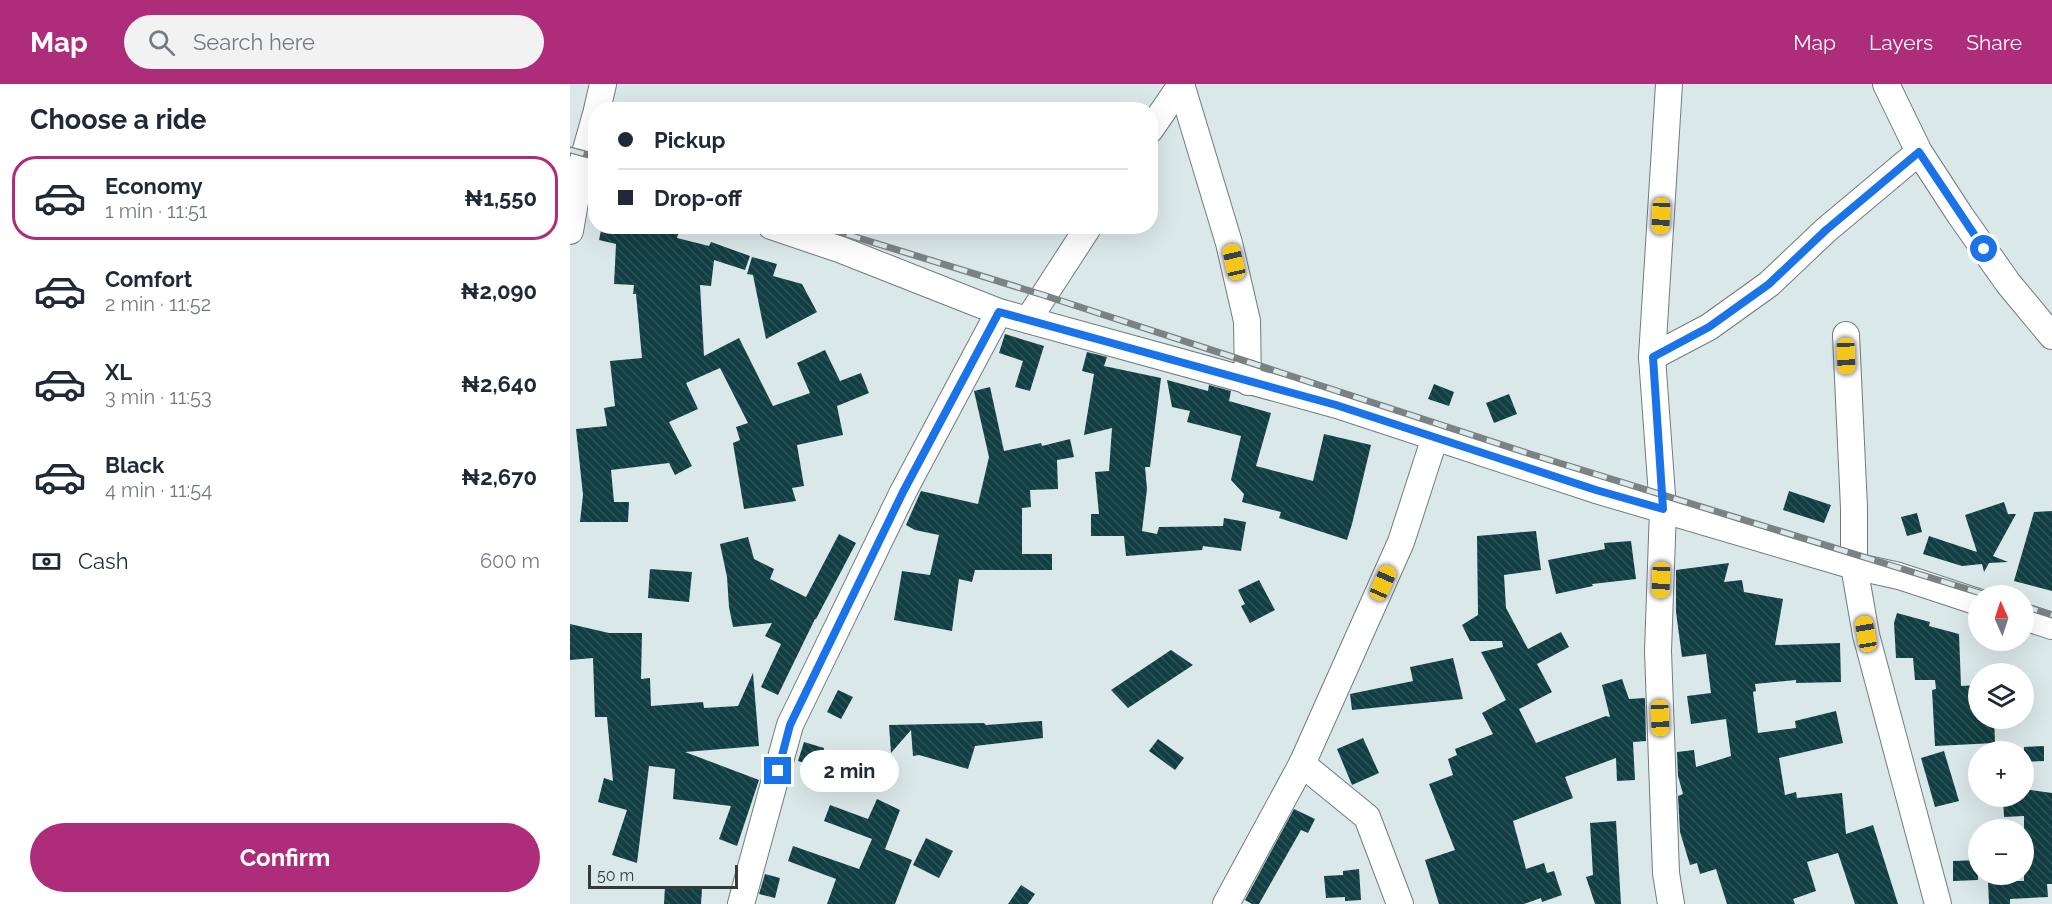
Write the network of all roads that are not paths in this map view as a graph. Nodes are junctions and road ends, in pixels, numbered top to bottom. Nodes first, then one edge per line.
1 (603, 84) edge
2 (1670, 84) edge
3 (1886, 84) edge
4 (1181, 85) edge
5 (599, 102) edge
6 (1158, 118) edge
7 (588, 145) edge
8 (1919, 152) junction
9 (582, 168) edge
10 (570, 231) edge
11 (795, 234) edge
12 (1084, 234) edge
13 (999, 312) junction
14 (1028, 320) junction
15 (1845, 335) dead end
16 (2052, 336) edge
17 (1653, 357) junction
18 (1248, 381) junction
19 (1435, 437) junction
20 (1663, 509) junction
21 (1854, 566) junction
22 (1968, 599) edge
23 (2034, 620) edge
24 (2052, 626) edge
25 (1302, 764) junction
26 (741, 904) edge
27 (1226, 904) edge
28 (1400, 904) edge
29 (1671, 904) edge
30 (1938, 904) edge

1 - 5 street
2 - 17 street
3 - 8 street
4 - 6 street
4 - 18 street
7 - 9 street
8 - 16 street
8 - 17 street
9 - 10 street
11 - 13 street
12 - 14 street
13 - 14 street
13 - 26 street
14 - 18 street
15 - 21 street
17 - 20 street
18 - 19 street
19 - 20 street
19 - 25 street
20 - 21 street
20 - 29 street
21 - 22 street
21 - 30 street
23 - 24 street
25 - 27 street
25 - 28 street

